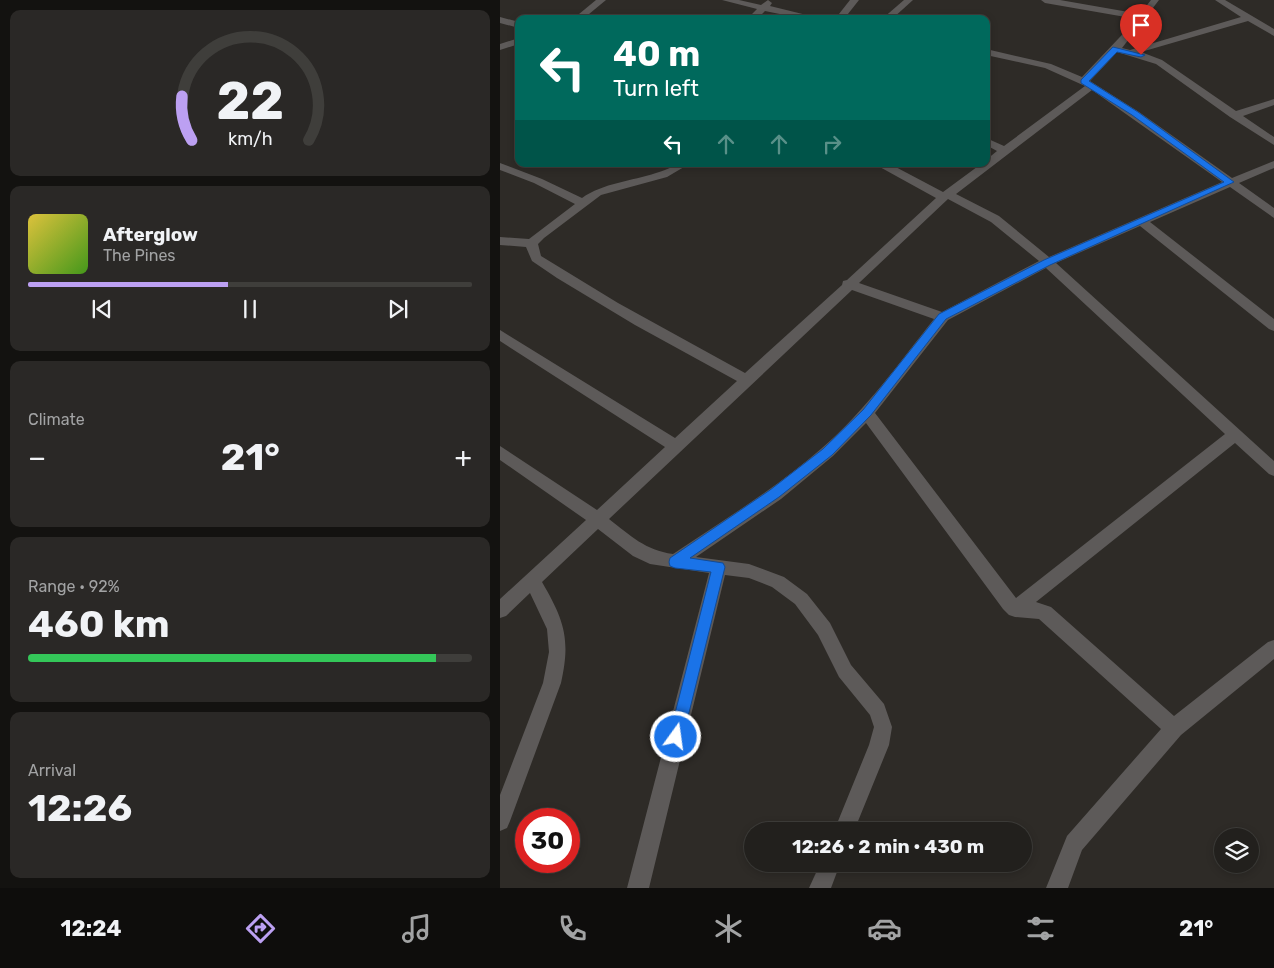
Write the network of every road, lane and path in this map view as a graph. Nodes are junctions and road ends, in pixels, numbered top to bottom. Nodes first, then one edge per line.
1 (602, 0) edge
2 (726, 0) edge
3 (771, 0) edge
4 (856, 0) edge
5 (909, 0) edge
6 (1046, 0) edge
7 (1155, 0) edge
8 (1220, 0) edge
9 (764, 7) junction
10 (583, 15) edge
11 (755, 15) edge
12 (801, 15) edge
13 (843, 15) edge
14 (891, 15) edge
15 (1144, 17) junction
16 (1248, 18) junction
17 (500, 20) edge
18 (515, 24) edge
19 (1274, 33) edge
20 (515, 42) edge
21 (500, 47) edge
22 (1116, 49) junction
23 (1132, 52) junction
24 (990, 53) edge
25 (1088, 83) junction
26 (1274, 102) edge
27 (1234, 115) junction
28 (990, 142) edge
29 (1274, 142) edge
30 (1005, 151) junction
31 (990, 162) edge
32 (1274, 164) edge
33 (500, 166) edge
34 (679, 167) edge
35 (888, 167) edge
36 (984, 167) edge
37 (1230, 182) junction
38 (946, 195) junction
39 (583, 203) junction
40 (1274, 214) edge
41 (1142, 222) junction
42 (500, 241) edge
43 (532, 243) junction
44 (1047, 262) junction
45 (848, 284) junction
46 (942, 317) junction
47 (1274, 326) edge
48 (500, 335) edge
49 (746, 380) junction
50 (867, 412) junction
51 (1235, 435) junction
52 (675, 446) junction
53 (500, 452) edge
54 (1274, 470) edge
55 (597, 519) junction
56 (675, 562) junction
57 (719, 567) junction
58 (532, 580) junction
59 (1015, 609) junction
60 (500, 610) edge
61 (1274, 648) edge
62 (1174, 728) junction
63 (500, 821) edge
64 (848, 822) edge
65 (827, 872) edge
66 (638, 888) edge
67 (820, 888) edge
68 (1057, 888) edge

1 - 10 street
2 - 9 street
3 - 9 street
4 - 13 street
5 - 14 street
6 - 15 street
7 - 15 street
8 - 16 street
9 - 11 street
9 - 12 street
15 - 22 street
16 - 19 street
16 - 23 street
17 - 18 street
20 - 21 street
22 - 23 street
22 - 25 street
23 - 27 street
24 - 25 street
25 - 30 street
25 - 37 street
26 - 27 street
27 - 29 street
28 - 30 street
30 - 31 street
32 - 37 street
33 - 39 street
34 - 39 street
35 - 38 street
36 - 38 street
37 - 40 street
37 - 41 street
38 - 44 street
38 - 45 street
39 - 43 street
41 - 44 street
41 - 47 street
42 - 43 street
43 - 49 street
44 - 46 street
44 - 51 street
45 - 46 street
45 - 49 street
46 - 50 street
48 - 52 street
49 - 52 street
50 - 56 street
50 - 59 street
51 - 54 street
51 - 59 street
52 - 55 street
53 - 55 street
55 - 56 street
55 - 58 street
56 - 57 street
57 - 64 street
57 - 66 street
58 - 60 street
58 - 63 street
59 - 62 street
61 - 62 street
62 - 68 street
65 - 67 street

